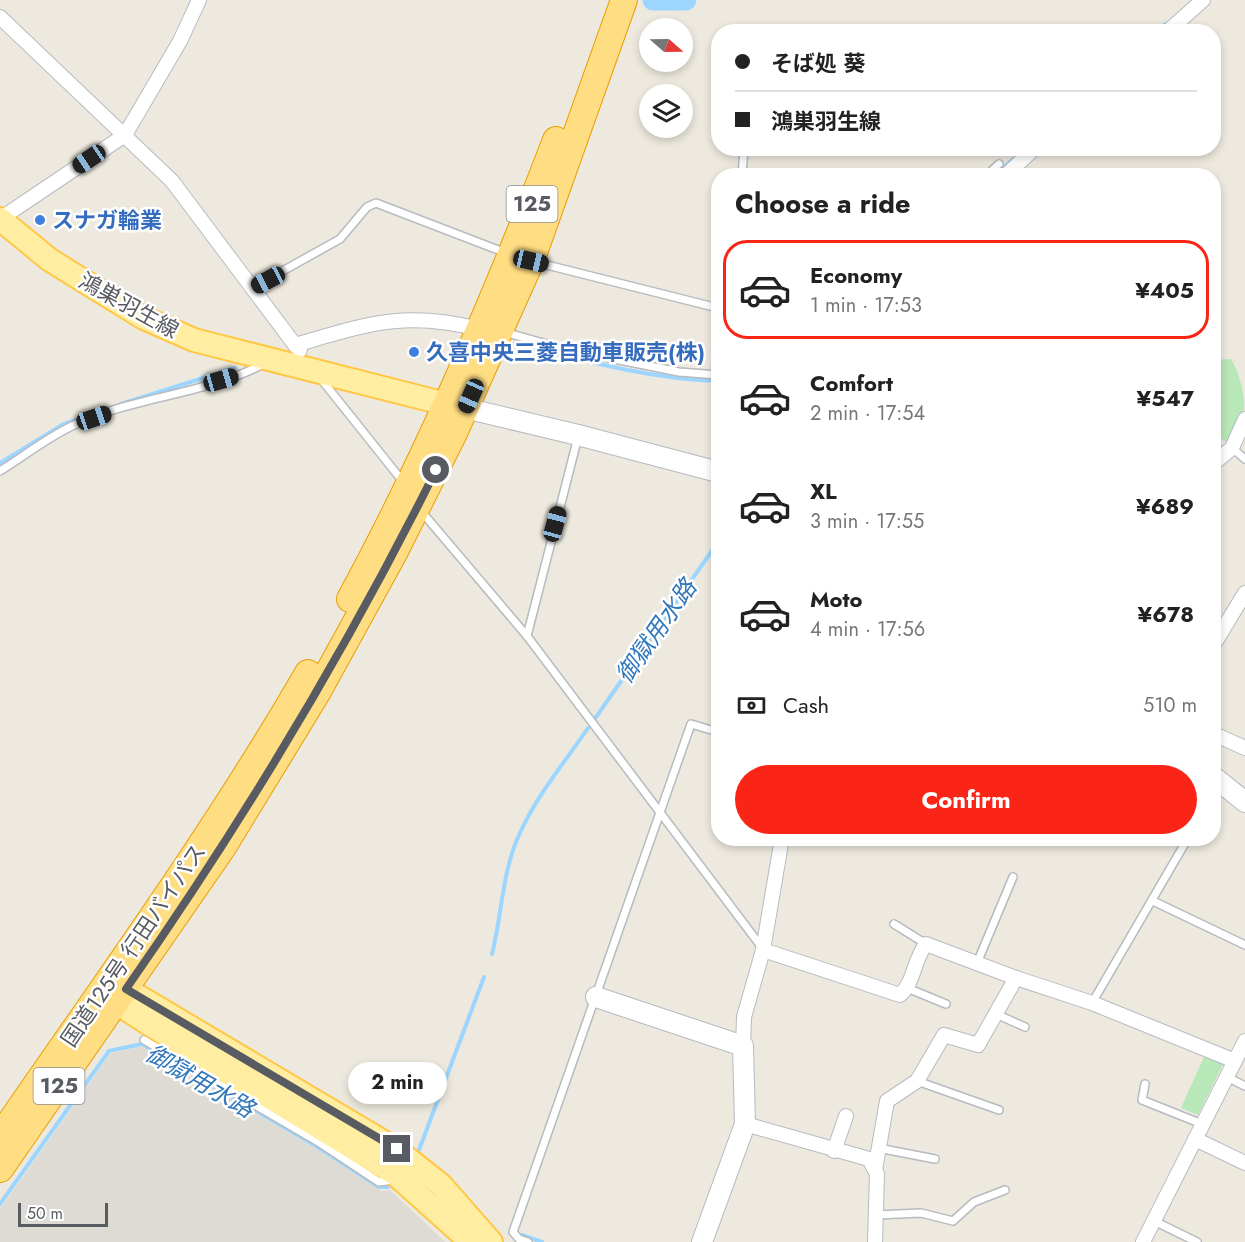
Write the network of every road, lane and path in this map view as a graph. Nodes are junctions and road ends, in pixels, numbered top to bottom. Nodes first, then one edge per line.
1 (199, 0) edge
2 (619, 0) edge
3 (1203, 0) edge
4 (0, 17) edge
5 (1176, 24) edge
6 (125, 135) junction
7 (1023, 156) edge
8 (1005, 168) edge
9 (2, 224) edge
10 (521, 259) junction
11 (252, 288) junction
12 (711, 306) edge
13 (490, 330) junction
14 (269, 361) junction
15 (317, 373) junction
16 (711, 374) edge
17 (456, 406) junction
18 (1245, 419) edge
19 (578, 435) junction
20 (1232, 448) junction
21 (1221, 457) edge
22 (1245, 459) edge
23 (711, 470) edge
24 (0, 471) edge
25 (412, 497) junction
26 (1245, 593) edge
27 (1221, 632) edge
28 (527, 636) junction
29 (711, 730) edge
30 (1221, 737) edge
31 (1245, 748) edge
32 (1221, 783) edge
33 (1245, 802) edge
34 (660, 812) junction
35 (781, 846) edge
36 (1184, 846) edge
37 (1013, 877) dead end
38 (1153, 901) junction
39 (894, 924) dead end
40 (926, 944) junction
41 (1245, 945) edge
42 (763, 950) junction
43 (976, 963) junction
44 (1016, 978) junction
45 (907, 988) junction
46 (117, 993) junction
47 (596, 997) junction
48 (1092, 1003) junction
49 (946, 1004) dead end
50 (996, 1014) junction
51 (1025, 1027) dead end
52 (144, 1040) dead end
53 (1245, 1041) edge
54 (743, 1046) junction
55 (1235, 1061) junction
56 (1227, 1077) junction
57 (917, 1081) junction
58 (1145, 1084) dead end
59 (1245, 1086) edge
60 (999, 1110) dead end
61 (846, 1116) dead end
62 (745, 1124) junction
63 (1203, 1124) junction
64 (0, 1137) edge
65 (1195, 1139) junction
66 (878, 1149) junction
67 (834, 1151) junction
68 (935, 1159) dead end
69 (1245, 1163) edge
70 (0, 1169) edge
71 (875, 1170) junction
72 (394, 1173) junction
73 (1005, 1190) dead end
74 (876, 1215) junction
75 (1154, 1221) junction
76 (471, 1242) edge
77 (491, 1242) edge
78 (528, 1242) edge
79 (702, 1242) edge
80 (875, 1242) edge
81 (1143, 1242) edge
82 (1197, 1242) edge

1 - 6 street
2 - 10 highway, 国道125号 行田バイパス / 125
3 - 5 street
4 - 6 street
6 - 9 street
6 - 11 street
7 - 8 street
9 - 14 main road, 鴻巣羽生線
10 - 11 lane
10 - 12 lane
10 - 13 highway, 国道125号 行田バイパス / 125
11 - 13 street
13 - 16 lane
13 - 17 highway, 国道125号 行田バイパス / 125
14 - 15 main road, 鴻巣羽生線
14 - 24 lane
15 - 17 main road, 鴻巣羽生線
15 - 25 lane
17 - 19 street
17 - 25 highway, 国道125号 行田バイパス / 125
18 - 20 street
19 - 23 street
19 - 28 lane
20 - 21 street
20 - 22 lane
25 - 28 lane
25 - 46 highway, 国道125号 行田バイパス / 125
26 - 27 street
28 - 34 lane
29 - 34 lane
30 - 31 street
32 - 33 street
34 - 42 lane
34 - 47 lane
35 - 42 street
36 - 38 lane
37 - 43 lane
38 - 41 lane
38 - 48 lane
39 - 40 lane
40 - 43 street
40 - 45 street
42 - 45 street
42 - 54 street
43 - 44 street
44 - 48 street
44 - 50 street
45 - 49 lane
46 - 64 highway, 国道125号 行田バイパス / 125
46 - 70 highway, 国道125号 行田バイパス / 125
46 - 72 main road
46 - 77 main road
47 - 54 street
47 - 78 lane
48 - 55 street
50 - 51 lane
50 - 57 street
52 - 72 lane
53 - 55 street
54 - 62 street
55 - 56 street
56 - 59 lane
56 - 63 street
57 - 60 lane
57 - 66 street
58 - 63 lane
61 - 67 street
62 - 67 street
62 - 79 street
63 - 65 street
65 - 69 street
65 - 75 street
66 - 68 lane
66 - 71 street
67 - 71 street
71 - 74 street
72 - 76 main road
73 - 74 lane
74 - 80 street
75 - 81 street
75 - 82 lane

